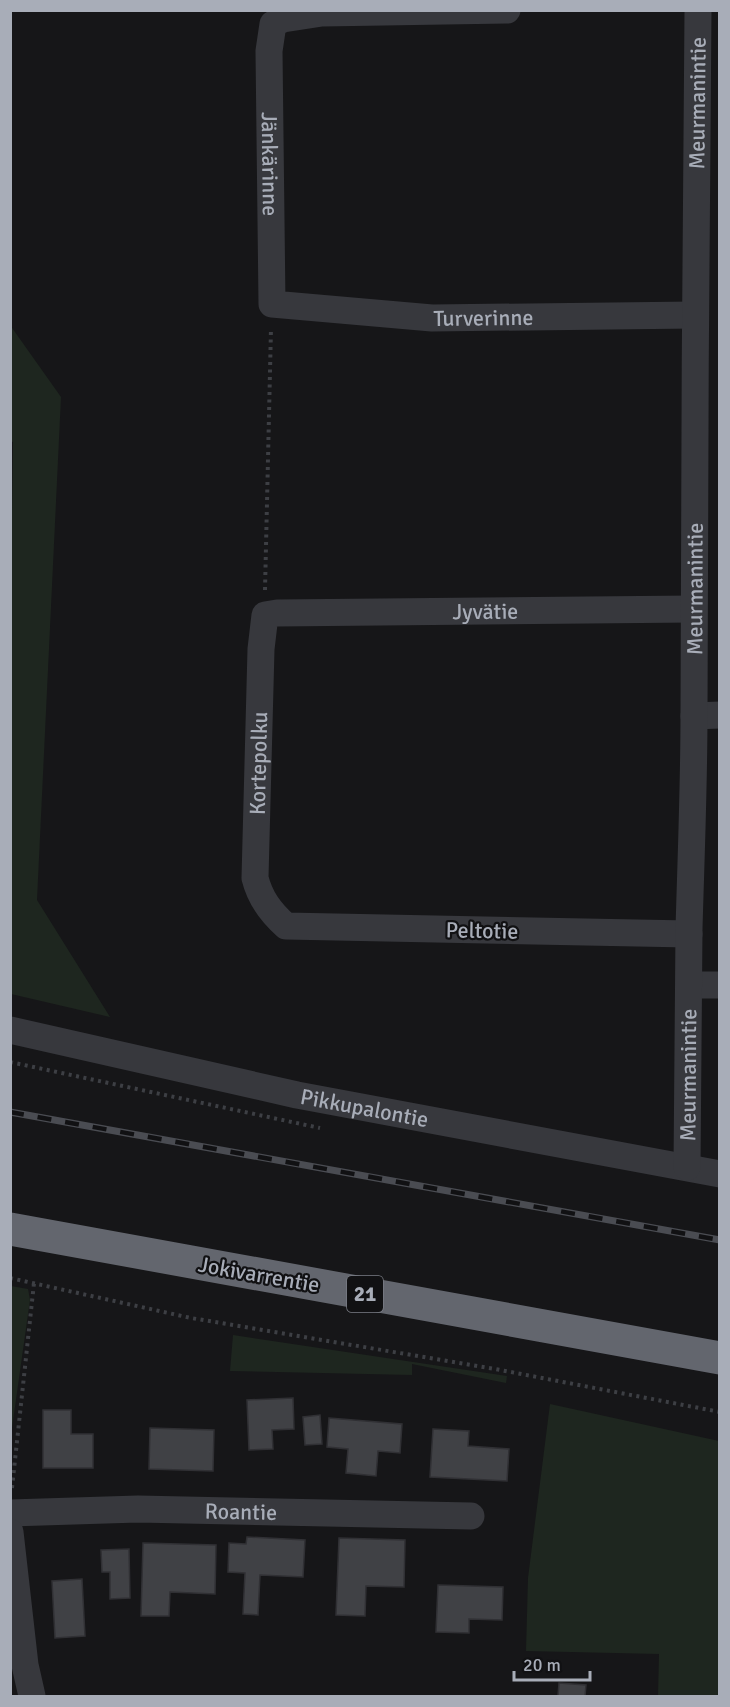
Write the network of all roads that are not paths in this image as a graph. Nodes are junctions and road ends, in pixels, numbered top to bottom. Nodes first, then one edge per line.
1 (507, 10) edge
2 (698, 10) edge
3 (272, 304) joint
4 (694, 315) junction
5 (708, 418) edge
6 (693, 609) junction
7 (271, 614) joint
8 (707, 715) edge
9 (277, 918) joint
10 (689, 934) junction
11 (690, 985) junction
12 (720, 985) edge
13 (10, 1030) edge
14 (687, 1167) junction
15 (720, 1174) edge
16 (10, 1229) edge
17 (720, 1358) edge
18 (10, 1513) edge
19 (471, 1516) dead end
20 (10, 1532) edge
21 (32, 1696) edge

1 - 3 street, Jänkärinne
2 - 4 street, Meurmanintie
3 - 4 street, Turverinne
4 - 5 street, Meurmanintie
5 - 6 street, Meurmanintie
6 - 7 street, Jyvätie
6 - 8 street, Meurmanintie
7 - 9 street, Kortepolku
8 - 10 street, Meurmanintie
9 - 10 street, Peltotie
10 - 11 street, Meurmanintie
11 - 12 street
11 - 14 street, Meurmanintie
13 - 14 street, Pikkupalontie
14 - 15 street, Pikkupalontie
16 - 17 highway, Jokivarrentie / 21
18 - 19 street, Roantie
20 - 21 street

